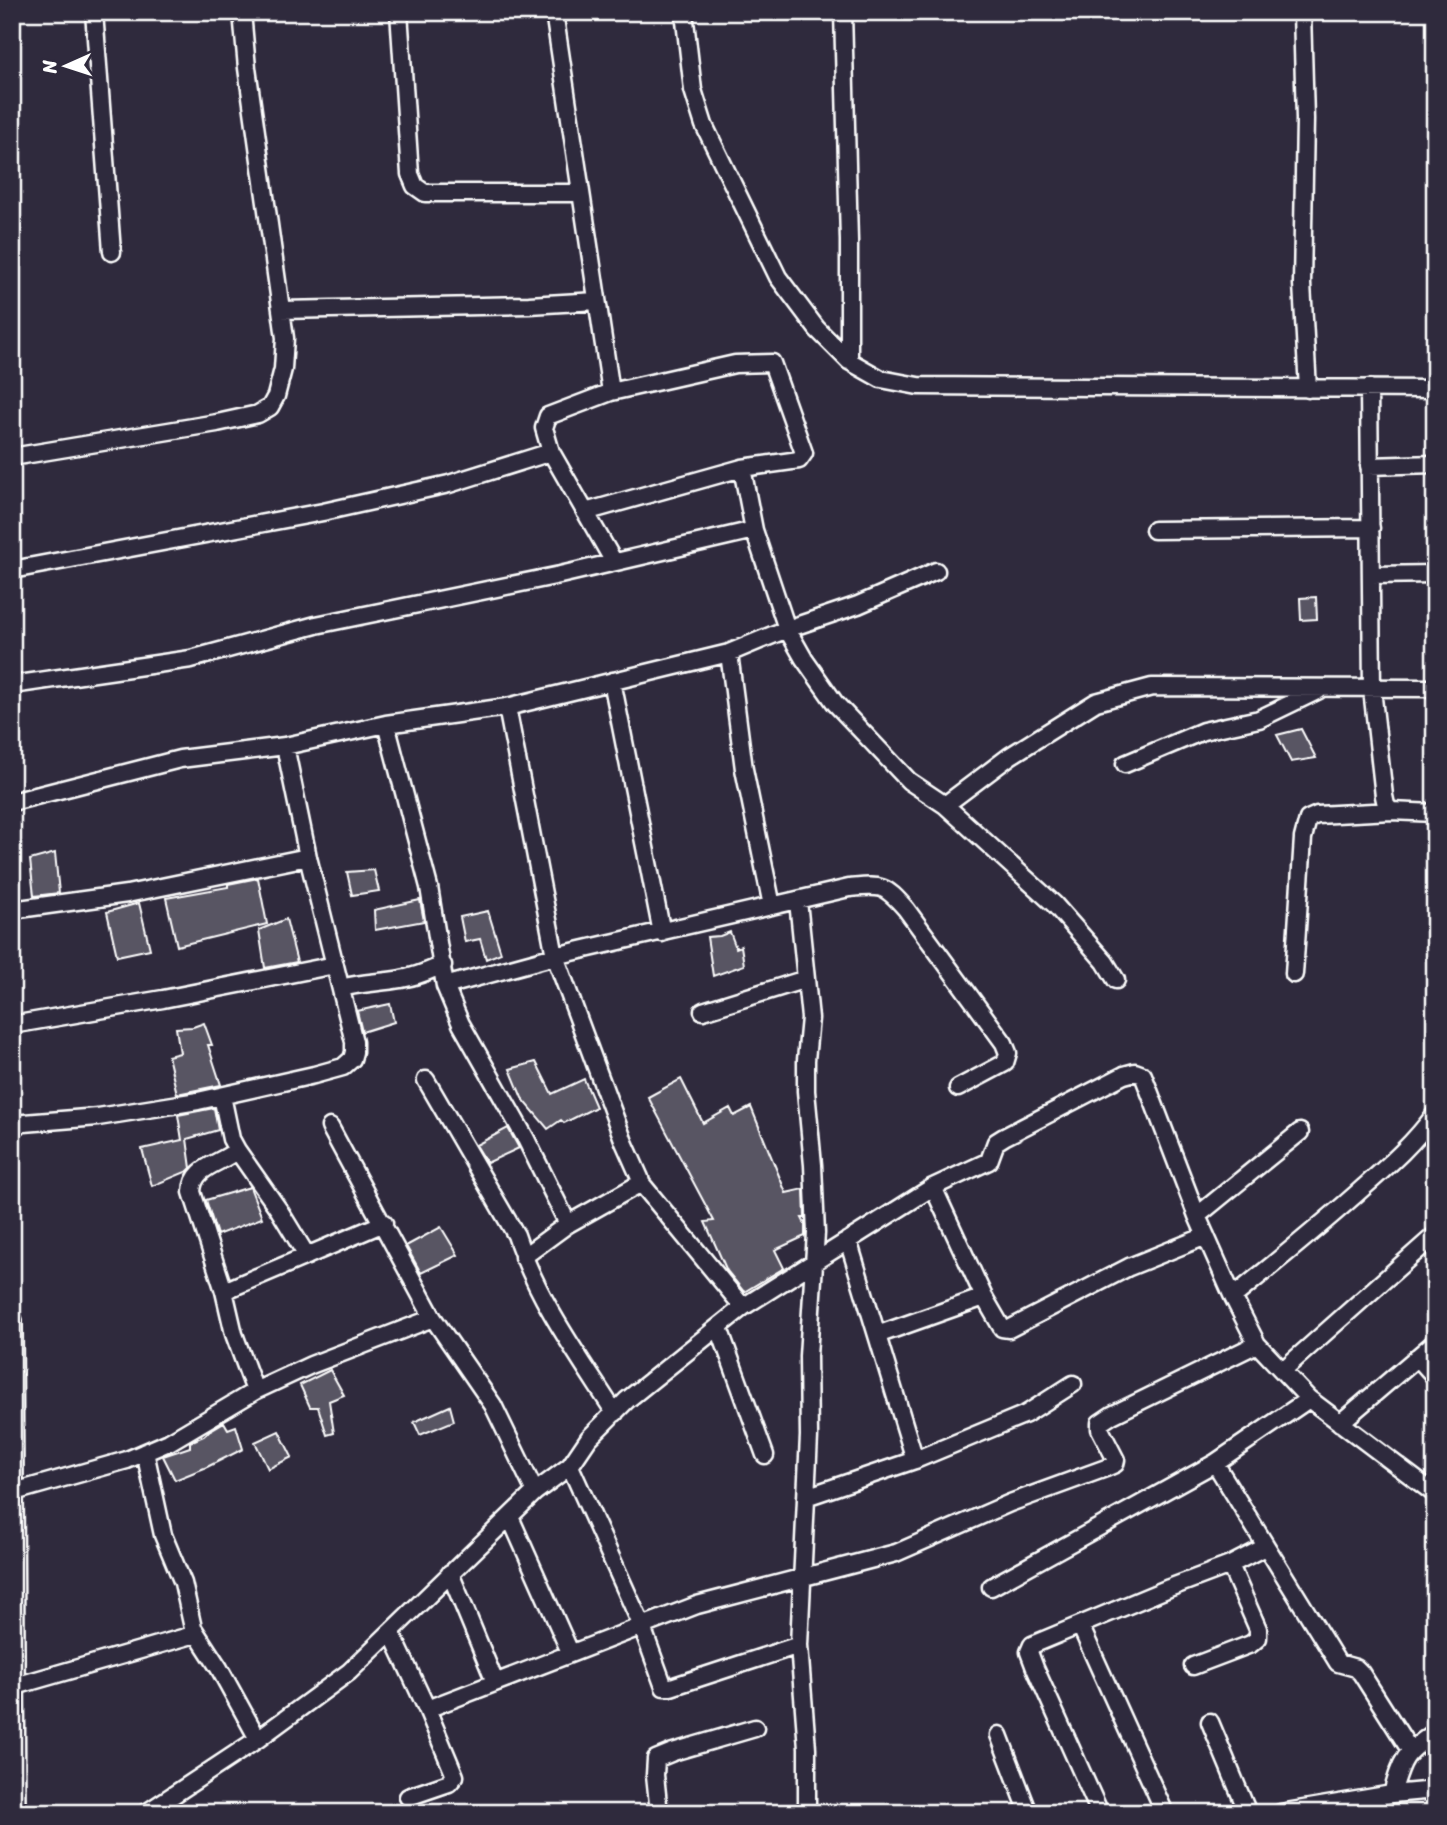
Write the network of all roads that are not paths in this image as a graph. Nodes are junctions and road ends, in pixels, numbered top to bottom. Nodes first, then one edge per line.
1 (94, 12) edge
2 (242, 12) edge
3 (399, 12) edge
4 (554, 12) edge
5 (684, 12) edge
6 (844, 12) edge
7 (1302, 12) edge
8 (582, 193) junction
9 (112, 252) dead end
10 (597, 301) junction
11 (281, 310) junction
12 (849, 361) junction
13 (1369, 388) junction
14 (1308, 389) junction
15 (1435, 389) edge
16 (611, 392) junction
17 (551, 452) junction
18 (12, 457) edge
19 (1435, 464) edge
20 (1369, 466) junction
21 (742, 468) junction
22 (585, 512) junction
23 (1371, 528) junction
24 (754, 530) junction
25 (1154, 530) dead end
26 (614, 562) junction
27 (12, 570) edge
28 (936, 571) dead end
29 (1435, 574) edge
30 (1372, 575) junction
31 (788, 629) junction
32 (729, 653) junction
33 (612, 681) junction
34 (12, 685) edge
35 (1435, 688) edge
36 (1321, 689) junction
37 (1372, 689) junction
38 (507, 707) junction
39 (386, 724) junction
40 (285, 746) junction
41 (1125, 764) dead end
42 (12, 802) edge
43 (945, 805) junction
44 (1391, 811) junction
45 (1435, 813) edge
46 (307, 857) junction
47 (798, 901) junction
48 (772, 906) junction
49 (12, 910) edge
50 (662, 933) junction
51 (555, 956) junction
52 (335, 965) junction
53 (443, 965) junction
54 (1294, 974) dead end
55 (806, 979) junction
56 (1116, 980) dead end
57 (445, 986) junction
58 (341, 988) junction
59 (703, 1011) dead end
60 (12, 1025) edge
61 (426, 1080) dead end
62 (958, 1088) dead end
63 (222, 1096) junction
64 (1435, 1114) edge
65 (12, 1124) edge
66 (330, 1127) dead end
67 (1300, 1132) dead end
68 (237, 1150) junction
69 (641, 1183) junction
70 (933, 1187) junction
71 (1197, 1216) junction
72 (384, 1223) junction
73 (568, 1224) junction
74 (1435, 1235) edge
75 (1206, 1236) junction
76 (848, 1240) junction
77 (307, 1256) junction
78 (523, 1257) junction
79 (814, 1261) junction
80 (224, 1291) junction
81 (984, 1297) junction
82 (1233, 1297) junction
83 (743, 1307) junction
84 (433, 1318) junction
85 (12, 1321) edge
86 (719, 1328) junction
87 (877, 1335) junction
88 (1435, 1342) edge
89 (1257, 1344) junction
90 (1417, 1357) junction
91 (1283, 1370) junction
92 (1435, 1377) edge
93 (1073, 1384) dead end
94 (255, 1391) junction
95 (1309, 1399) junction
96 (615, 1413) junction
97 (1340, 1423) junction
98 (13, 1428) edge
99 (145, 1452) junction
100 (765, 1455) dead end
101 (915, 1460) junction
102 (1216, 1463) junction
103 (570, 1466) junction
104 (1432, 1487) edge
105 (14, 1492) edge
106 (535, 1492) junction
107 (806, 1497) junction
108 (510, 1517) junction
109 (1265, 1547) junction
110 (1230, 1565) junction
111 (450, 1573) junction
112 (800, 1579) junction
113 (991, 1587) dead end
114 (641, 1624) junction
115 (1080, 1626) junction
116 (391, 1632) junction
117 (196, 1634) junction
118 (799, 1645) junction
119 (570, 1653) junction
120 (1193, 1665) dead end
121 (495, 1682) junction
122 (14, 1687) edge
123 (427, 1709) junction
124 (1210, 1722) dead end
125 (755, 1728) dead end
126 (1435, 1732) edge
127 (999, 1735) dead end
128 (258, 1739) junction
129 (1410, 1750) junction
130 (1435, 1790) edge
131 (1392, 1794) junction
132 (408, 1797) dead end
133 (15, 1813) edge
134 (146, 1813) edge
135 (659, 1813) edge
136 (807, 1813) edge
137 (1029, 1813) edge
138 (1100, 1813) edge
139 (1165, 1813) edge
140 (1248, 1813) edge
141 (1280, 1813) edge

1 - 9 street
2 - 11 street
3 - 8 street
4 - 8 street
5 - 12 street
6 - 12 street
7 - 14 street
8 - 10 street
10 - 11 street
10 - 16 street
11 - 18 street
12 - 14 street
13 - 14 street
13 - 15 street
13 - 20 street
16 - 17 street
16 - 21 street
17 - 22 street
17 - 27 street
19 - 20 street
20 - 23 street
21 - 22 street
21 - 24 street
22 - 26 street
23 - 25 street
23 - 30 street
24 - 26 street
24 - 31 street
26 - 34 street
28 - 31 street
29 - 30 street
30 - 37 street
31 - 32 street
31 - 43 street
32 - 33 street
32 - 48 street
33 - 38 street
33 - 50 street
35 - 37 street
36 - 37 street
36 - 41 street
36 - 43 street
37 - 44 street
38 - 39 street
38 - 51 street
39 - 40 street
39 - 53 street
40 - 42 street
40 - 46 street
43 - 56 street
44 - 45 street
44 - 54 street
46 - 49 street
46 - 52 street
47 - 48 street
47 - 55 street
47 - 62 street
48 - 50 street
50 - 51 street
51 - 57 street
51 - 69 street
52 - 58 street
52 - 60 street
53 - 57 street
53 - 58 street
55 - 59 street
55 - 79 street
57 - 73 street
58 - 63 street
61 - 78 street
63 - 65 street
63 - 68 street
64 - 82 street
66 - 72 street
67 - 71 street
68 - 77 street
68 - 80 street
69 - 73 street
69 - 83 street
70 - 71 street
70 - 76 street
70 - 81 street
71 - 75 street
72 - 77 street
72 - 84 street
73 - 78 street
74 - 91 street
75 - 81 street
75 - 82 street
76 - 79 street
76 - 87 street
77 - 80 street
78 - 96 street
79 - 83 street
79 - 107 street
80 - 94 street
81 - 87 street
82 - 89 street
83 - 86 street
84 - 94 street
84 - 106 street
85 - 98 street
86 - 96 street
86 - 100 street
87 - 101 street
88 - 90 street
89 - 91 street
89 - 112 street
90 - 92 street
90 - 97 street
91 - 95 street
93 - 101 street
94 - 99 street
95 - 97 street
95 - 102 street
96 - 103 street
97 - 104 street
98 - 105 street
99 - 105 street
99 - 117 street
101 - 107 street
102 - 109 street
102 - 113 street
103 - 106 street
103 - 114 street
105 - 122 street
106 - 108 street
107 - 112 street
108 - 111 street
108 - 119 street
109 - 110 street
109 - 129 street
110 - 115 street
110 - 120 street
111 - 116 street
111 - 121 street
112 - 114 street
112 - 118 street
114 - 118 street
114 - 119 street
115 - 138 street
115 - 139 street
116 - 123 street
116 - 128 street
117 - 122 street
117 - 128 street
118 - 136 street
119 - 121 street
121 - 123 street
122 - 133 street
123 - 132 street
124 - 140 street
125 - 135 street
126 - 129 street
127 - 137 street
128 - 134 street
129 - 131 street
130 - 131 street
131 - 141 street

